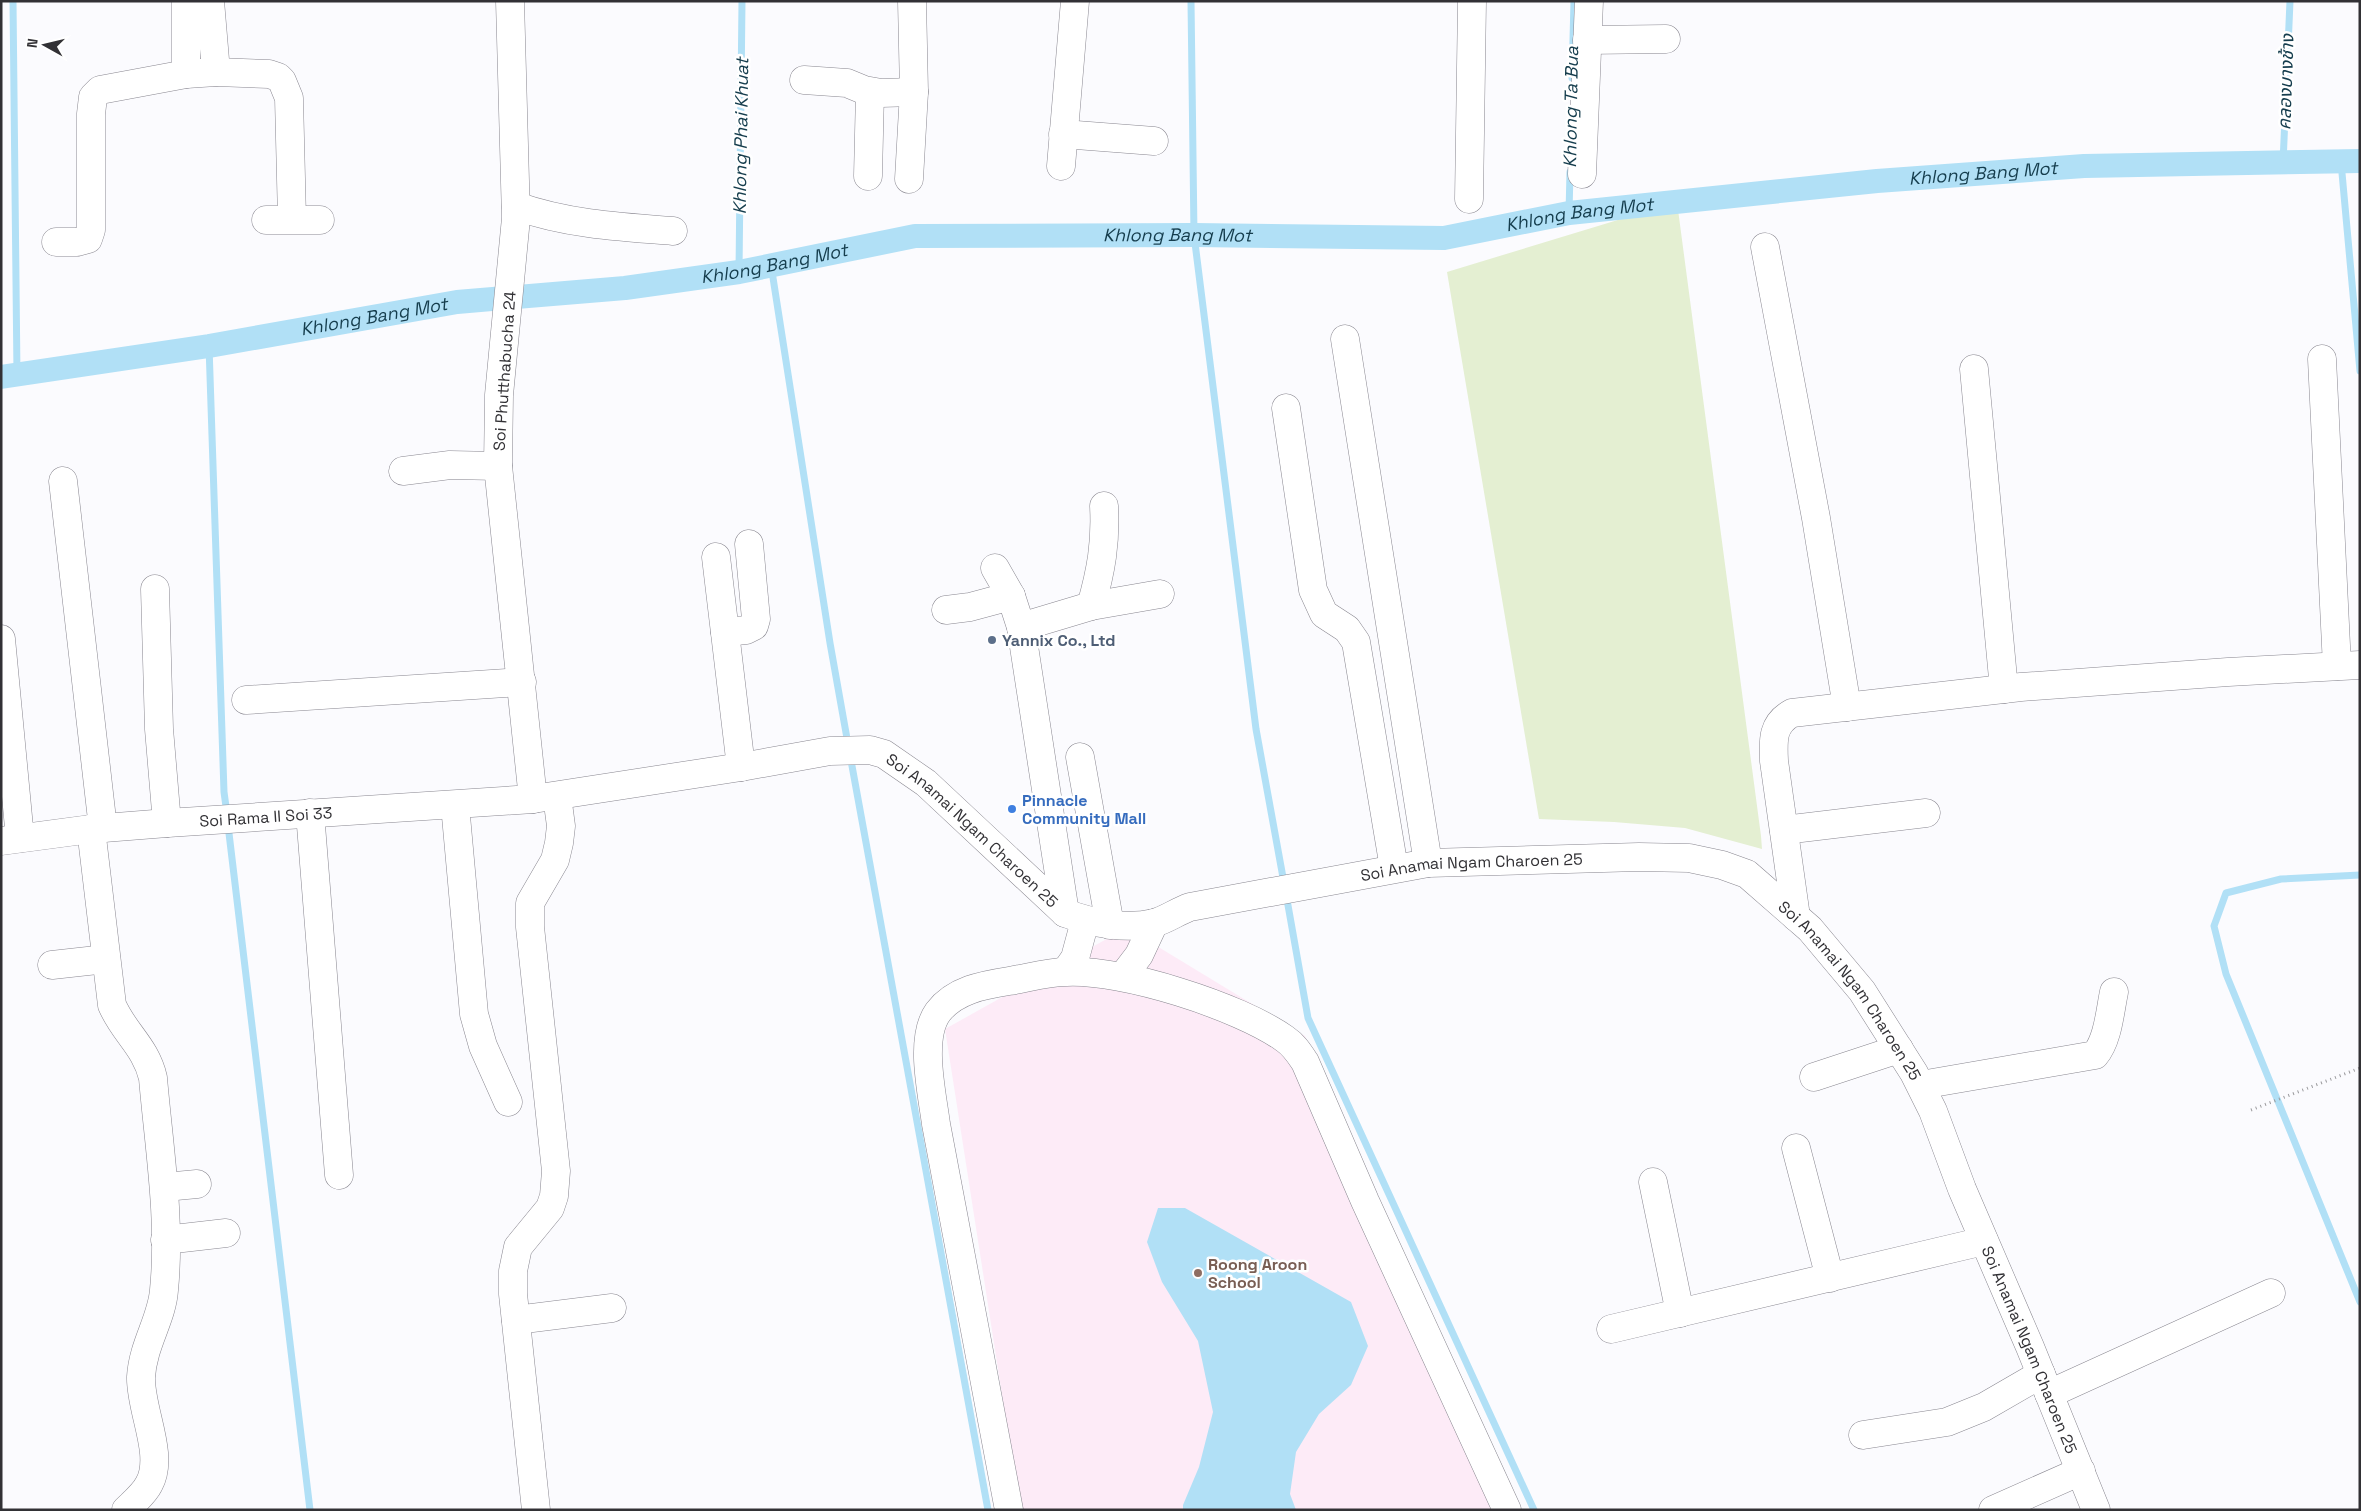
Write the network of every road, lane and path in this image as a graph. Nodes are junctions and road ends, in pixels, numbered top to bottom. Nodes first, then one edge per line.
1 (186, 1) edge
2 (210, 1) edge
3 (510, 1) edge
4 (912, 1) edge
5 (1075, 1) edge
6 (1472, 1) edge
7 (1589, 1) edge
8 (1666, 39) dead end
9 (1587, 40) junction
10 (216, 72) junction
11 (186, 74) junction
12 (804, 80) dead end
13 (870, 92) junction
14 (914, 92) junction
15 (1063, 134) junction
16 (1154, 141) dead end
17 (1061, 166) dead end
18 (1582, 174) dead end
19 (868, 176) dead end
20 (909, 179) dead end
21 (1469, 199) dead end
22 (516, 212) junction
23 (320, 220) dead end
24 (673, 231) dead end
25 (56, 242) dead end
26 (1765, 247) dead end
27 (1345, 339) dead end
28 (2322, 359) dead end
29 (1974, 369) dead end
30 (1286, 408) dead end
31 (498, 466) junction
32 (403, 471) dead end
33 (63, 482) dead end
34 (1104, 506) dead end
35 (749, 544) dead end
36 (716, 558) dead end
37 (995, 568) dead end
38 (155, 589) dead end
39 (1160, 594) dead end
40 (1011, 596) junction
41 (1091, 606) junction
42 (946, 610) dead end
43 (1021, 627) junction
44 (725, 632) junction
45 (1, 639) edge
46 (2348, 666) edge
47 (522, 682) junction
48 (2004, 689) junction
49 (246, 700) dead end
50 (1846, 707) junction
51 (1080, 757) dead end
52 (741, 768) junction
53 (556, 796) junction
54 (455, 805) junction
55 (1926, 813) dead end
56 (310, 814) junction
57 (168, 823) junction
58 (97, 828) junction
59 (1784, 830) junction
60 (11, 839) edge
61 (1428, 863) junction
62 (1394, 868) junction
63 (1796, 917) junction
64 (1087, 920) junction
65 (1154, 923) junction
66 (106, 959) junction
67 (52, 965) dead end
68 (1066, 972) junction
69 (1123, 976) junction
70 (2114, 992) dead end
71 (1899, 1048) junction
72 (2360, 1068) edge
73 (1814, 1077) dead end
74 (1920, 1085) junction
75 (508, 1102) dead end
76 (2251, 1110) dead end
77 (1796, 1148) dead end
78 (339, 1175) dead end
79 (1653, 1182) dead end
80 (197, 1184) dead end
81 (165, 1187) junction
82 (226, 1233) dead end
83 (165, 1240) junction
84 (1984, 1241) junction
85 (1830, 1278) junction
86 (2271, 1293) dead end
87 (612, 1308) dead end
88 (1680, 1313) junction
89 (516, 1320) junction
90 (1612, 1329) dead end
91 (2045, 1384) junction
92 (1863, 1436) dead end
93 (2081, 1470) junction
94 (126, 1510) edge
95 (536, 1510) edge
96 (1008, 1510) edge
97 (1507, 1510) edge
98 (1993, 1510) edge
99 (2096, 1510) edge

1 - 11 street
2 - 10 street
3 - 22 street, Soi Phutthabucha 24
4 - 14 street
5 - 15 street
6 - 21 street
7 - 9 street
8 - 9 street
9 - 18 street
10 - 11 street
10 - 23 street
11 - 25 street
12 - 13 street
13 - 14 street
13 - 19 street
14 - 20 street
15 - 16 street
15 - 17 street
22 - 24 street
22 - 31 street, Soi Phutthabucha 24
26 - 50 street
27 - 61 street
28 - 46 street
29 - 48 street
30 - 62 street
31 - 32 street
31 - 47 street, Soi Phutthabucha 24
33 - 58 street
34 - 41 street
35 - 44 street
36 - 44 street
37 - 40 street
38 - 57 street
39 - 41 street
40 - 42 street
40 - 43 street
41 - 43 street
43 - 64 street
44 - 52 street
45 - 60 street
46 - 48 street
47 - 49 street
47 - 53 street, Soi Phutthabucha 24
48 - 50 street
50 - 59 street
51 - 64 street
52 - 53 street, Soi Anamai Ngam Charoen 25
52 - 64 street, Soi Anamai Ngam Charoen 25
53 - 54 street, Soi Rama II Soi 33
53 - 89 street, Soi Phutthabucha 24
54 - 56 street, Soi Rama II Soi 33
54 - 75 street
55 - 59 street
56 - 57 street, Soi Rama II Soi 33
56 - 78 street
57 - 58 street, Soi Rama II Soi 33
58 - 60 street, Soi Rama II Soi 33
58 - 66 street
59 - 63 street
61 - 62 street, Soi Anamai Ngam Charoen 25
61 - 63 street, Soi Anamai Ngam Charoen 25
62 - 65 street, Soi Anamai Ngam Charoen 25
63 - 71 street, Soi Anamai Ngam Charoen 25
64 - 65 street, Soi Anamai Ngam Charoen 25
64 - 68 street
65 - 69 street
66 - 67 street
66 - 81 street
68 - 69 street
68 - 96 street
69 - 97 street
70 - 74 street
71 - 73 street
71 - 74 street, Soi Anamai Ngam Charoen 25
72 - 76 path
74 - 84 street, Soi Anamai Ngam Charoen 25
77 - 85 street
79 - 88 street
80 - 81 street
81 - 83 street
82 - 83 street
83 - 94 street
84 - 85 street
84 - 91 street, Soi Anamai Ngam Charoen 25
85 - 88 street
86 - 91 street
87 - 89 street
88 - 90 street
89 - 95 street
91 - 92 street
91 - 93 street, Soi Anamai Ngam Charoen 25
93 - 98 street
93 - 99 street, Soi Anamai Ngam Charoen 25

